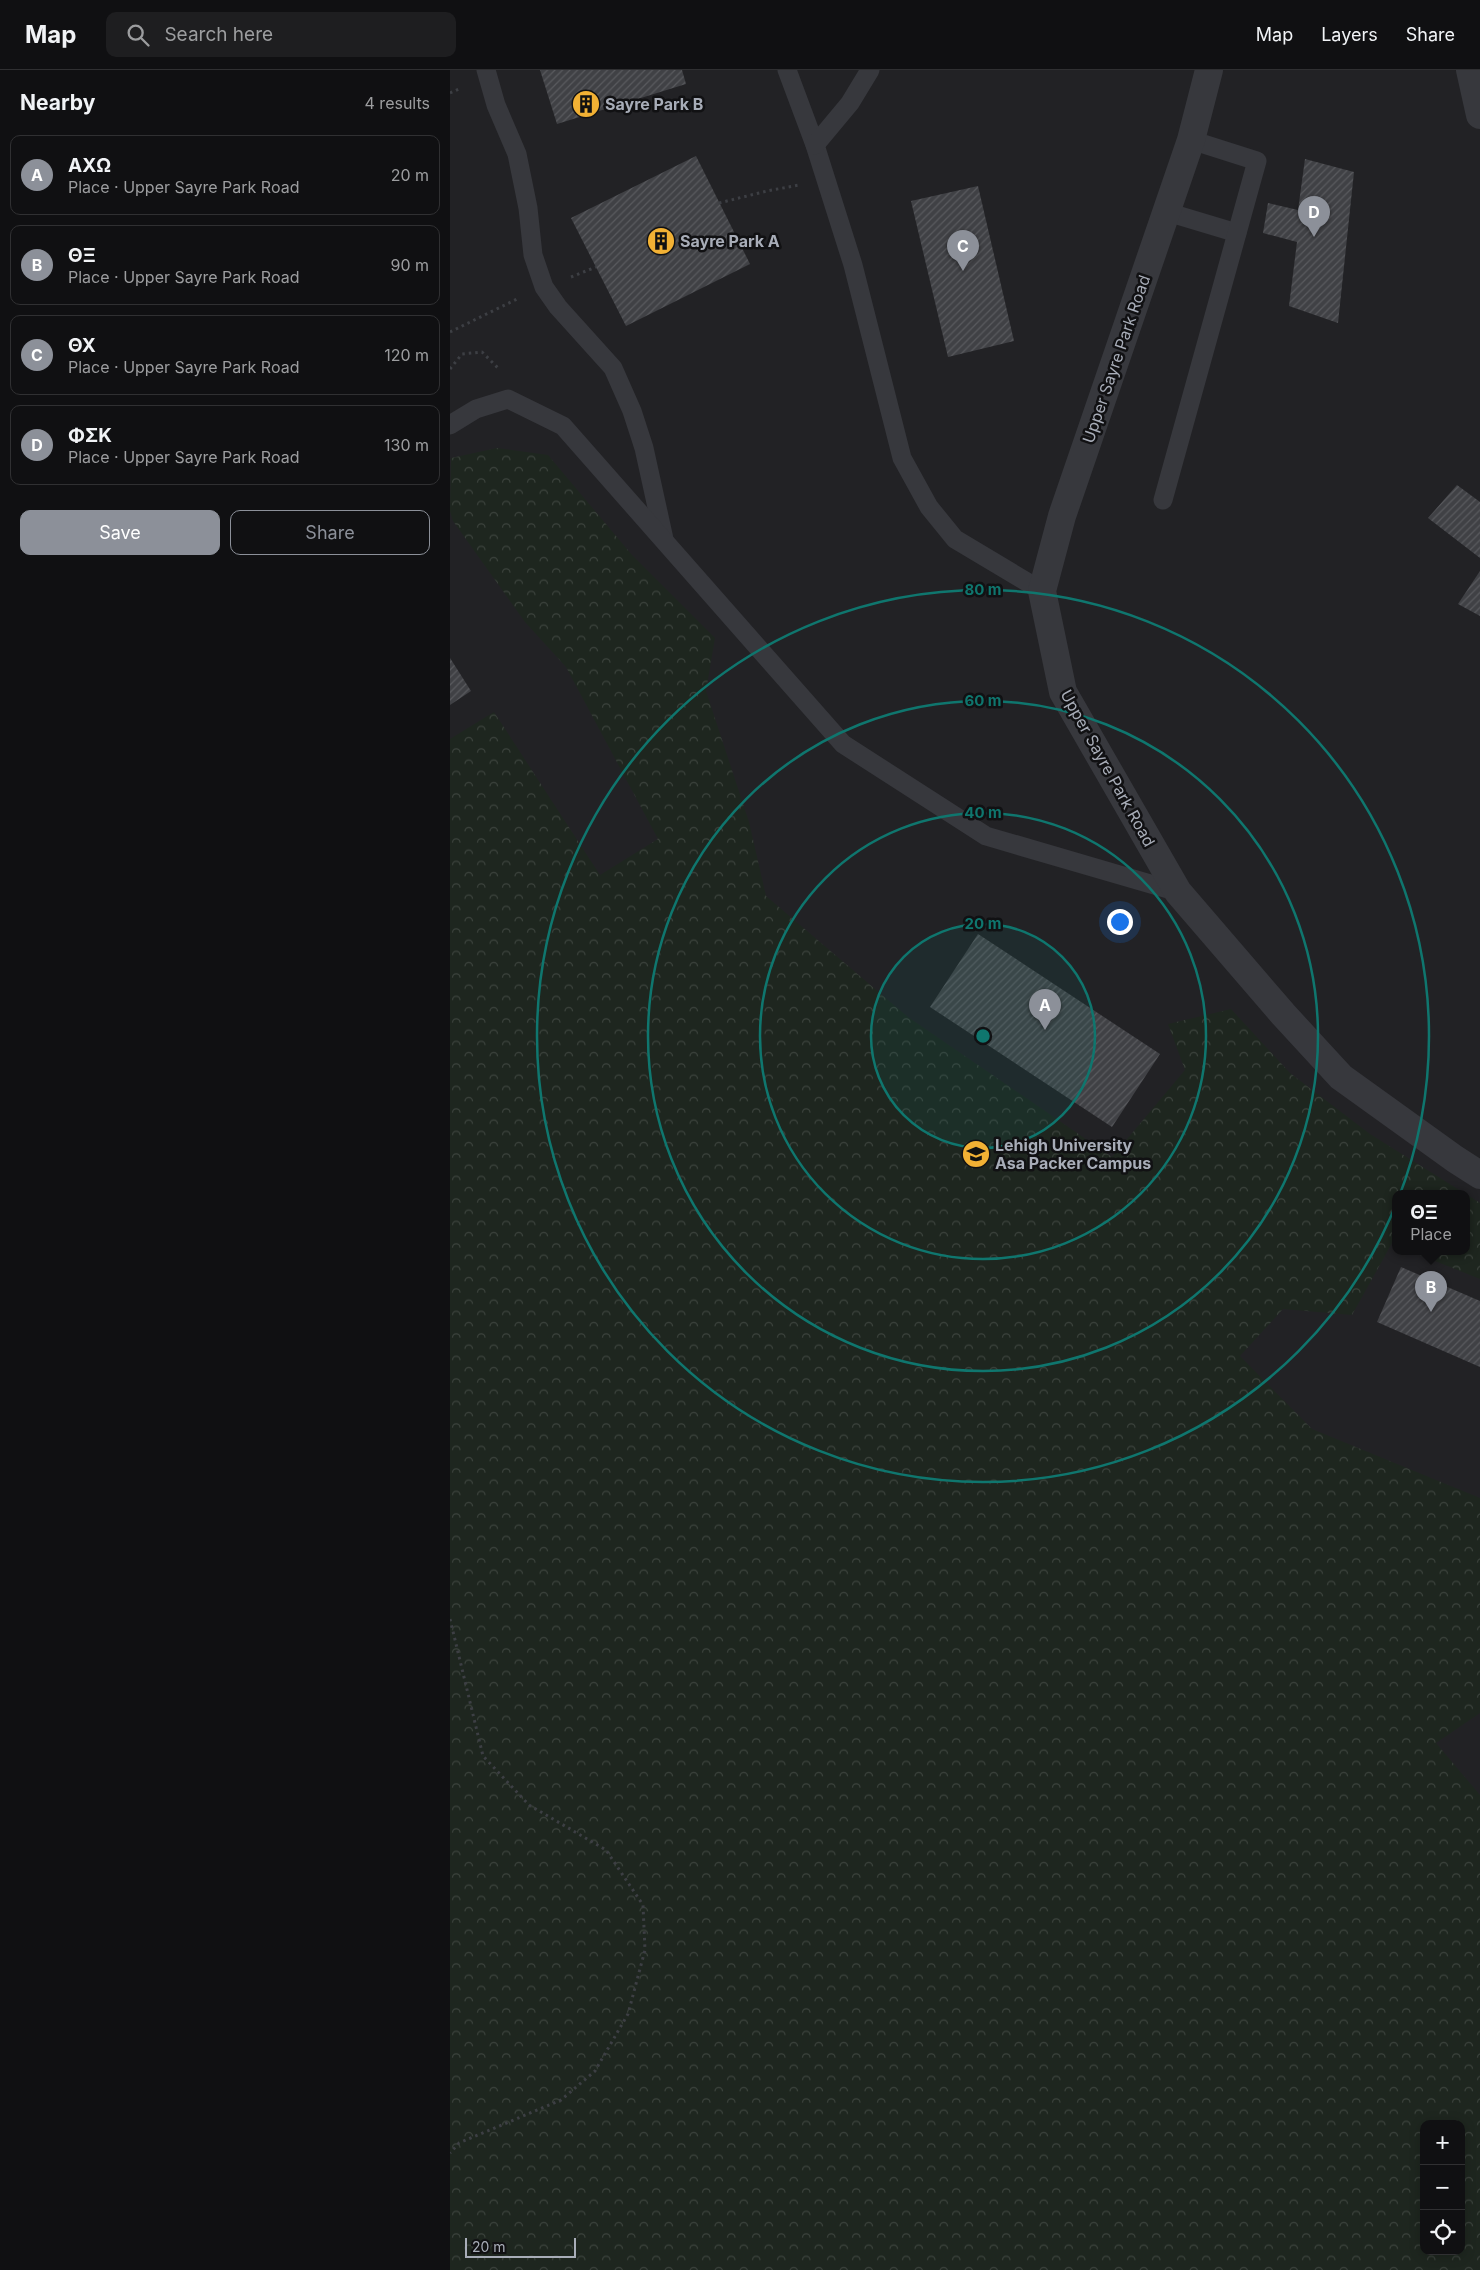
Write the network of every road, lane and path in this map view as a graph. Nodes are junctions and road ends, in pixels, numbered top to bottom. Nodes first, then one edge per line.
1 (486, 70) edge
2 (788, 70) edge
3 (870, 70) edge
4 (1208, 70) edge
5 (1470, 70) edge
6 (1480, 115) edge
7 (1192, 140) junction
8 (815, 144) junction
9 (826, 181) junction
10 (719, 203) dead end
11 (1167, 212) junction
12 (1237, 234) junction
13 (450, 369) edge
14 (508, 399) junction
15 (450, 425) edge
16 (1163, 500) dead end
17 (664, 541) junction
18 (1042, 590) junction
19 (1178, 892) junction
20 (1480, 1175) edge
21 (450, 1619) edge
22 (450, 2153) edge

1 - 17 lane
2 - 8 lane
3 - 8 lane
4 - 7 street, Upper Sayre Park Road
5 - 6 street
7 - 11 street, Upper Sayre Park Road
7 - 12 lane
8 - 9 lane
9 - 10 path
9 - 18 lane
11 - 12 lane
11 - 18 street, Upper Sayre Park Road
12 - 16 lane
13 - 14 path
14 - 15 lane
14 - 17 lane
17 - 19 lane
18 - 19 street, Upper Sayre Park Road
19 - 20 street, Upper Sayre Park Road
21 - 22 path

